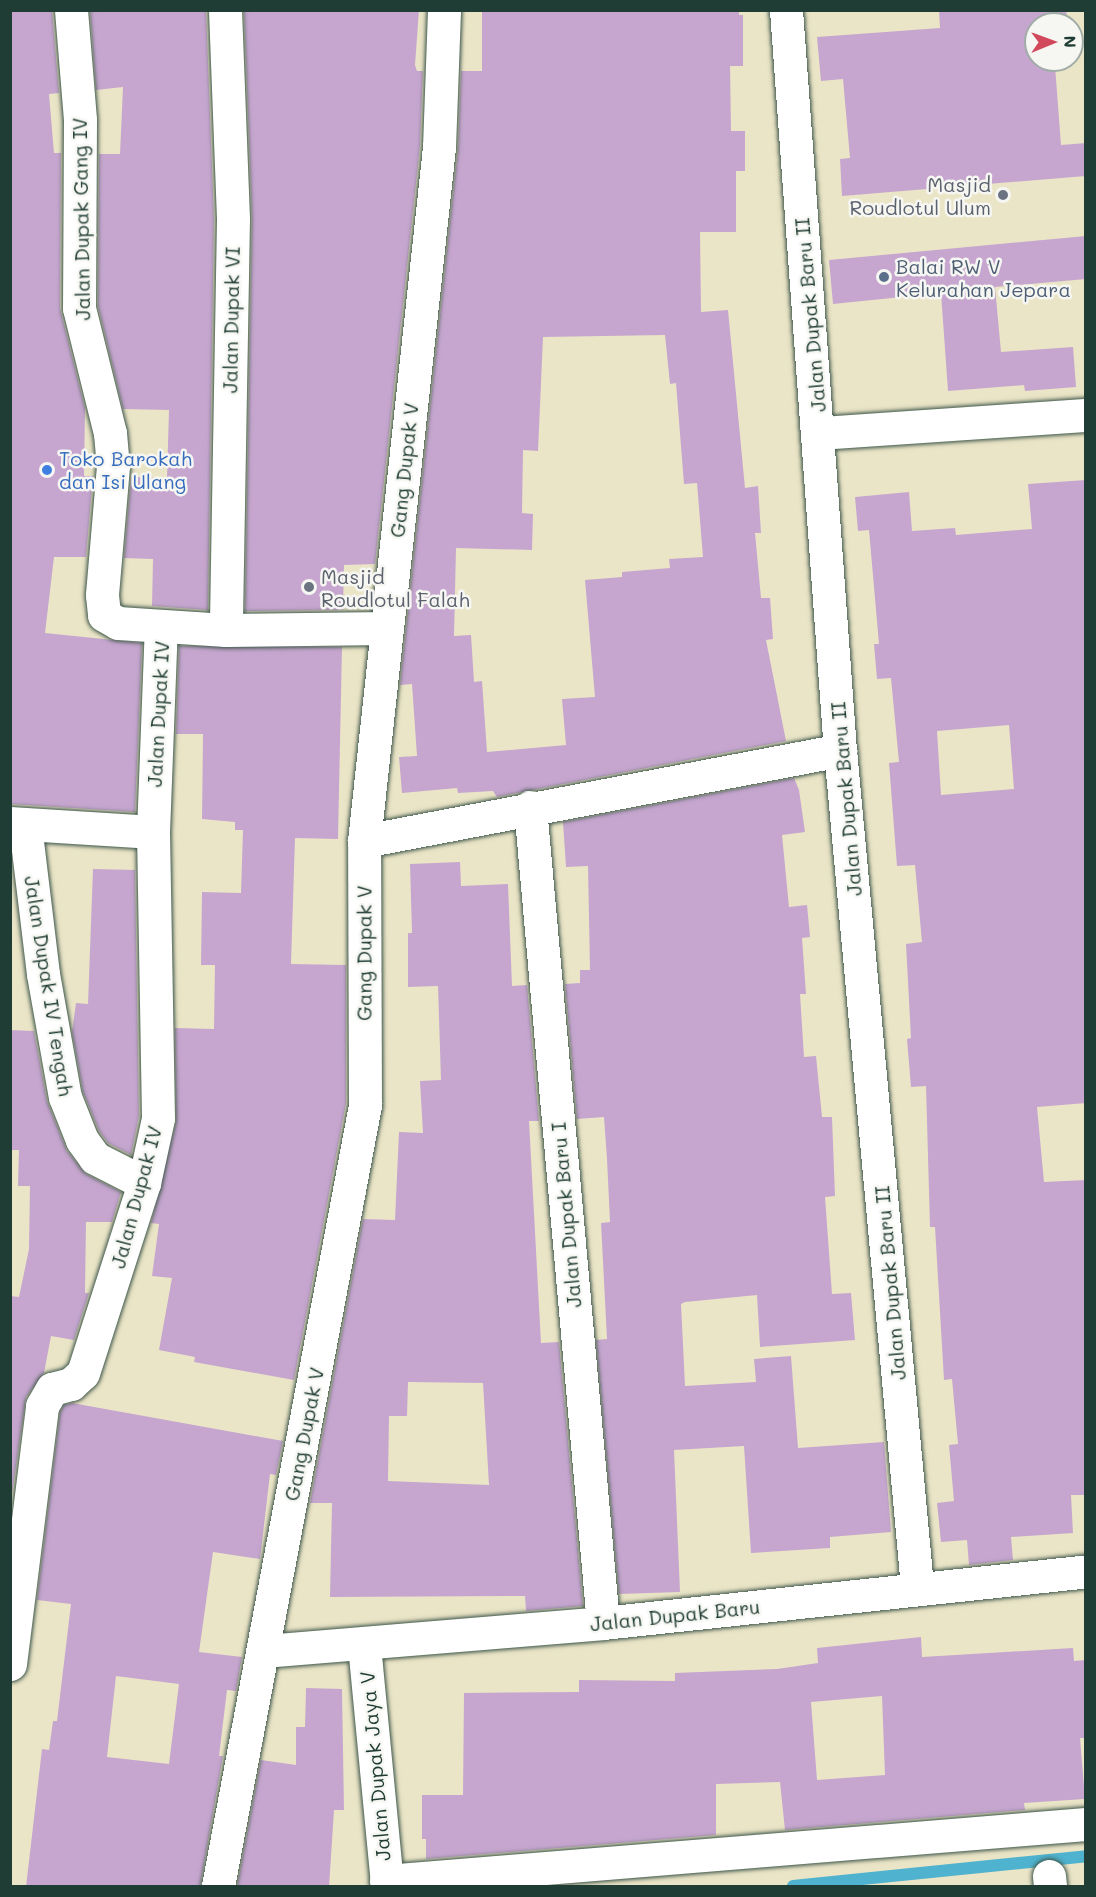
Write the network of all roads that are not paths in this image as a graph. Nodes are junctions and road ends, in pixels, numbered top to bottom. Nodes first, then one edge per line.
1 (71, 10) edge
2 (225, 10) edge
3 (444, 10) edge
4 (786, 10) edge
5 (1086, 415) edge
6 (820, 433) junction
7 (161, 627) junction
8 (387, 628) junction
9 (226, 630) junction
10 (840, 750) junction
11 (530, 807) junction
12 (18, 824) edge
13 (153, 831) junction
14 (364, 841) junction
15 (144, 1183) junction
16 (1086, 1572) edge
17 (917, 1587) junction
18 (603, 1623) junction
19 (364, 1645) junction
20 (264, 1651) junction
21 (10, 1664) edge
22 (1086, 1824) edge
23 (629, 1874) edge
24 (386, 1884) edge
25 (218, 1887) edge

1 - 7 street, Jalan Dupak Gang IV
2 - 9 street, Jalan Dupak VI
3 - 8 street, Gang Dupak V
4 - 6 street, Jalan Dupak Baru II
5 - 6 street
6 - 10 street, Jalan Dupak Baru II
7 - 9 street
7 - 13 street, Jalan Dupak IV
8 - 9 street
8 - 14 street, Gang Dupak V
10 - 11 street
10 - 17 street, Jalan Dupak Baru II
11 - 14 street
11 - 18 street, Jalan Dupak Baru I
12 - 13 street, Jalan Dupak IV Tengah
12 - 15 street, Jalan Dupak IV Tengah
13 - 15 street, Jalan Dupak IV
14 - 20 street, Gang Dupak V
15 - 21 street, Jalan Dupak IV
16 - 17 street, Jalan Dupak Baru
17 - 18 street, Jalan Dupak Baru
18 - 19 street, Jalan Dupak Baru
19 - 20 street, Jalan Dupak Baru
19 - 24 street, Jalan Dupak Jaya V
20 - 25 street, Gang Dupak V
22 - 23 street
23 - 24 street

